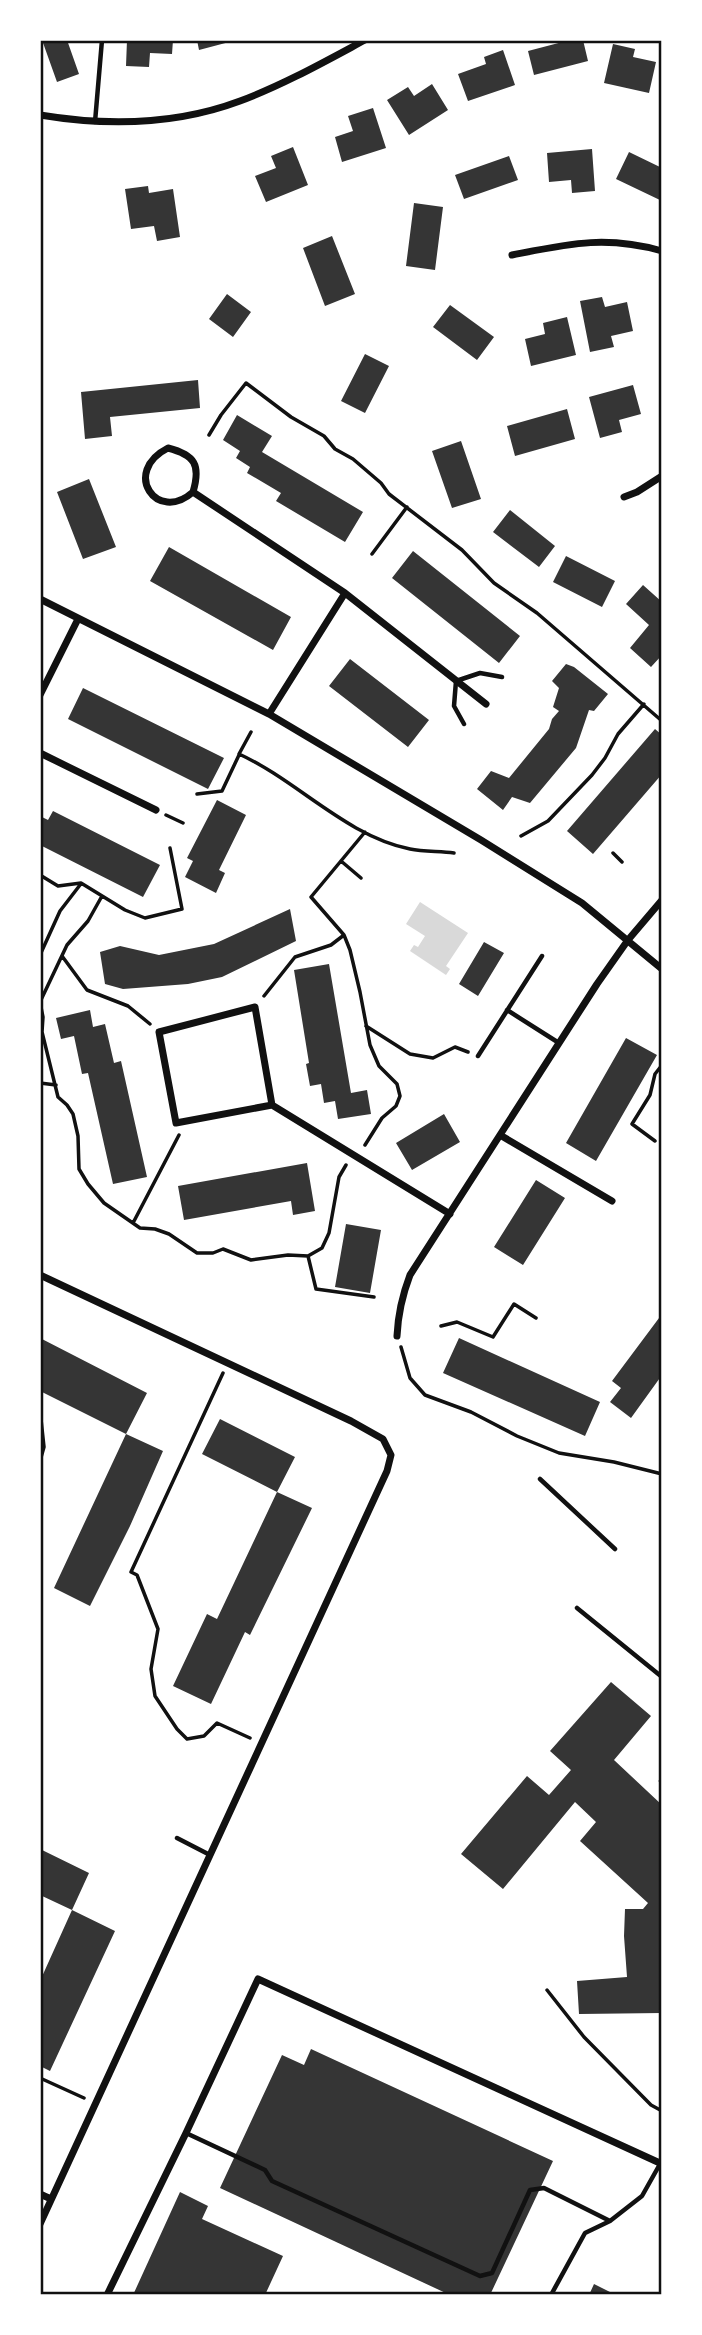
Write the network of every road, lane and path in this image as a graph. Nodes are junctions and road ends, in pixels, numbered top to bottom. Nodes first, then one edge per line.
1 (102, 40) edge
2 (365, 40) edge
3 (40, 115) edge
4 (95, 122) junction
5 (662, 251) edge
6 (512, 255) dead end
7 (209, 435) dead end
8 (662, 476) edge
9 (193, 492) junction
10 (624, 498) dead end
11 (407, 507) junction
12 (372, 554) dead end
13 (345, 593) junction
14 (40, 599) edge
15 (78, 619) junction
16 (502, 677) dead end
17 (456, 681) junction
18 (40, 695) edge
19 (486, 704) dead end
20 (644, 704) junction
21 (269, 714) junction
22 (662, 720) edge
23 (464, 724) dead end
24 (251, 732) dead end
25 (40, 752) edge
26 (239, 754) junction
27 (197, 794) dead end
28 (156, 810) dead end
29 (365, 832) junction
30 (521, 836) dead end
31 (170, 848) dead end
32 (454, 852) dead end
33 (613, 853) dead end
34 (341, 861) junction
35 (622, 862) dead end
36 (40, 875) edge
37 (361, 878) dead end
38 (81, 883) junction
39 (102, 896) junction
40 (662, 900) edge
41 (344, 935) junction
42 (628, 940) junction
43 (40, 955) edge
44 (62, 956) junction
45 (542, 957) dead end
46 (662, 970) edge
47 (40, 1002) edge
48 (255, 1007) junction
49 (507, 1010) junction
50 (366, 1026) junction
51 (159, 1032) junction
52 (559, 1043) junction
53 (478, 1056) joint
54 (662, 1065) edge
55 (40, 1083) edge
56 (57, 1085) junction
57 (272, 1105) junction
58 (187, 1121) junction
59 (500, 1135) junction
60 (654, 1141) dead end
61 (354, 1156) junction
62 (612, 1200) dead end
63 (450, 1214) junction
64 (133, 1223) junction
65 (308, 1256) junction
66 (40, 1275) edge
67 (373, 1297) dead end
68 (536, 1318) dead end
69 (441, 1326) dead end
70 (397, 1336) joint
71 (227, 1363) junction
72 (40, 1410) edge
73 (40, 1461) edge
74 (662, 1474) edge
75 (540, 1479) dead end
76 (615, 1549) dead end
77 (577, 1608) dead end
78 (662, 1677) edge
79 (261, 1744) junction
80 (177, 1838) dead end
81 (210, 1855) junction
82 (547, 1990) dead end
83 (40, 2078) edge
84 (95, 2104) junction
85 (662, 2111) edge
86 (186, 2133) junction
87 (661, 2163) edge
88 (40, 2194) edge
89 (51, 2199) junction
90 (610, 2221) junction
91 (40, 2224) edge
92 (107, 2295) edge
93 (551, 2295) edge

1 - 4 lane
2 - 4 street
3 - 4 street
5 - 6 street
7 - 11 path
8 - 10 street
9 - 9 street
9 - 13 street
11 - 12 path
11 - 20 path
13 - 17 street
13 - 21 street
14 - 15 street
15 - 18 street
15 - 21 street
16 - 17 lane
17 - 19 street
17 - 23 lane
20 - 22 path
20 - 30 path
21 - 42 street
24 - 26 path
25 - 28 street
26 - 27 path
26 - 29 path
29 - 32 path
29 - 34 path
31 - 39 path
33 - 35 path
34 - 37 path
34 - 41 path
36 - 38 path
38 - 39 path
38 - 43 path
39 - 44 path
40 - 42 street
41 - 48 path
41 - 50 path
42 - 46 street
42 - 52 street
44 - 47 path
44 - 51 path
45 - 49 lane
47 - 56 path
48 - 51 street
48 - 57 street
49 - 52 lane
49 - 53 lane
50 - 53 path
50 - 61 path
51 - 58 street
52 - 59 street
54 - 60 path
55 - 56 path
56 - 64 path
57 - 58 street
57 - 61 street
58 - 64 path
59 - 62 street
59 - 63 street
61 - 63 street
61 - 65 path
63 - 70 street
64 - 65 path
65 - 67 path
66 - 71 street
68 - 69 path
70 - 74 path
71 - 79 path
71 - 79 street
72 - 73 path
75 - 76 lane
77 - 78 lane
79 - 81 street
80 - 81 lane
81 - 84 street
82 - 85 path
83 - 84 path
84 - 89 street
86 - 87 street
86 - 90 lane
86 - 92 street
87 - 90 lane
88 - 89 street
89 - 91 street
90 - 93 lane

